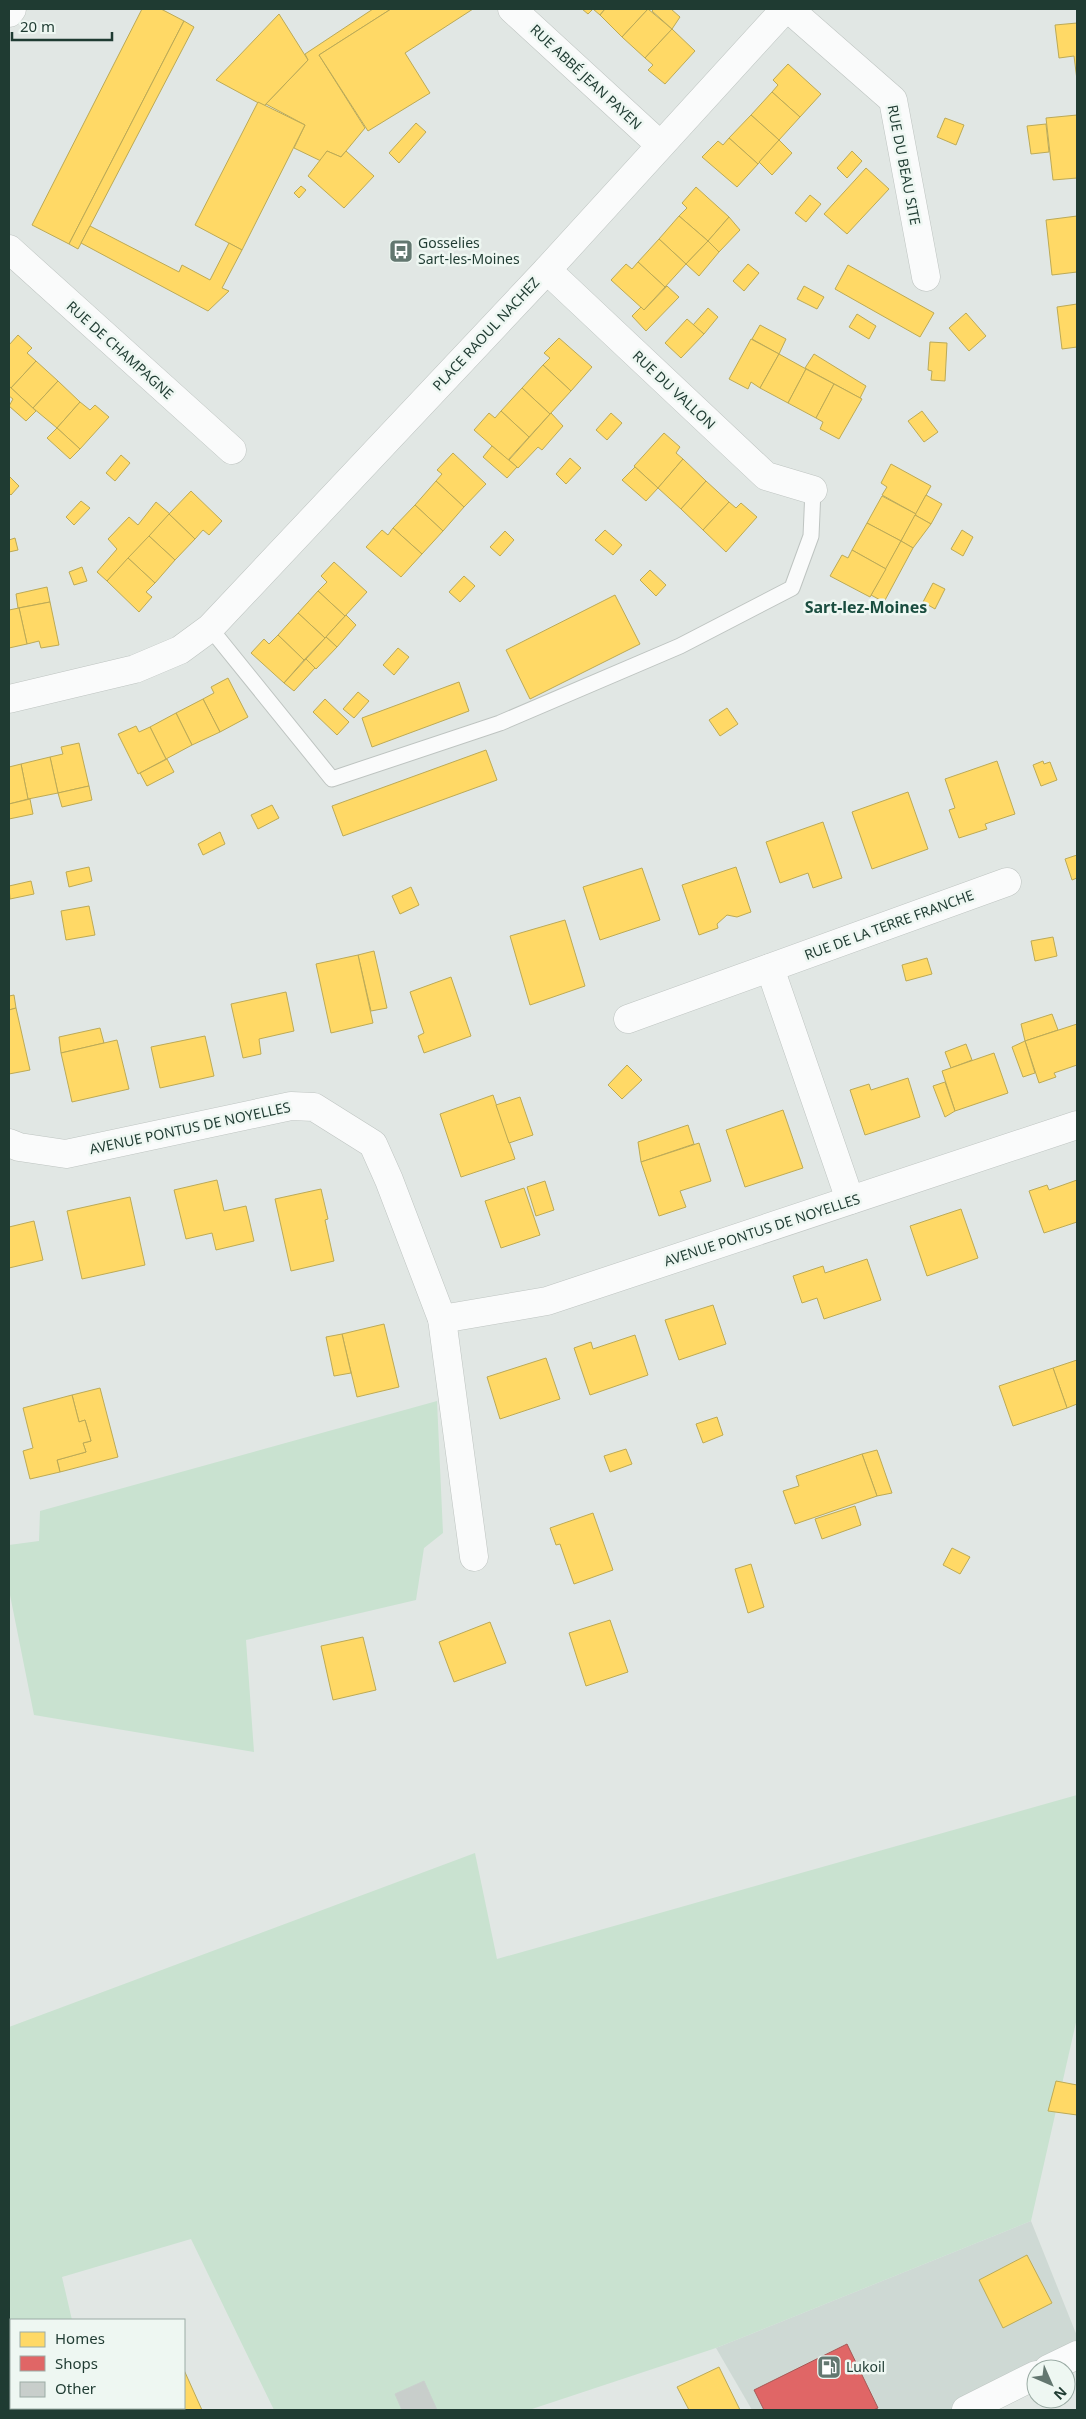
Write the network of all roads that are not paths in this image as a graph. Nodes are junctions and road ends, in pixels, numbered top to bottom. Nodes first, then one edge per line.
1 (12, 9) edge
2 (512, 9) edge
3 (785, 9) edge
4 (788, 9) edge
5 (9, 13) edge
6 (659, 144) junction
7 (9, 249) edge
8 (547, 270) junction
9 (926, 277) dead end
10 (232, 450) dead end
11 (813, 490) joint
12 (210, 628) junction
13 (9, 699) edge
14 (1007, 882) dead end
15 (770, 968) junction
16 (628, 1019) dead end
17 (1077, 1125) edge
18 (12, 1148) edge
19 (850, 1200) junction
20 (442, 1319) junction
21 (474, 1557) dead end
22 (1026, 2380) edge
23 (966, 2410) edge

1 - 5 street
2 - 6 street, RUE ABBÉ JEAN PAYEN
3 - 6 street
4 - 9 street, RUE DU BEAU SITE
6 - 8 street, PLACE RAOUL NACHEZ
7 - 10 street, RUE DE CHAMPAGNE
8 - 11 street, RUE DU VALLON
8 - 12 street, PLACE RAOUL NACHEZ
11 - 12 lane
12 - 13 street, PLACE RAOUL NACHEZ
14 - 15 street, RUE DE LA TERRE FRANCHE
15 - 16 street, RUE DE LA TERRE FRANCHE
15 - 19 street
17 - 19 street, AVENUE PONTUS DE NOYELLES
18 - 20 street, AVENUE PONTUS DE NOYELLES
19 - 20 street, AVENUE PONTUS DE NOYELLES
20 - 21 street, AVENUE PONTUS DE NOYELLES
22 - 23 street

